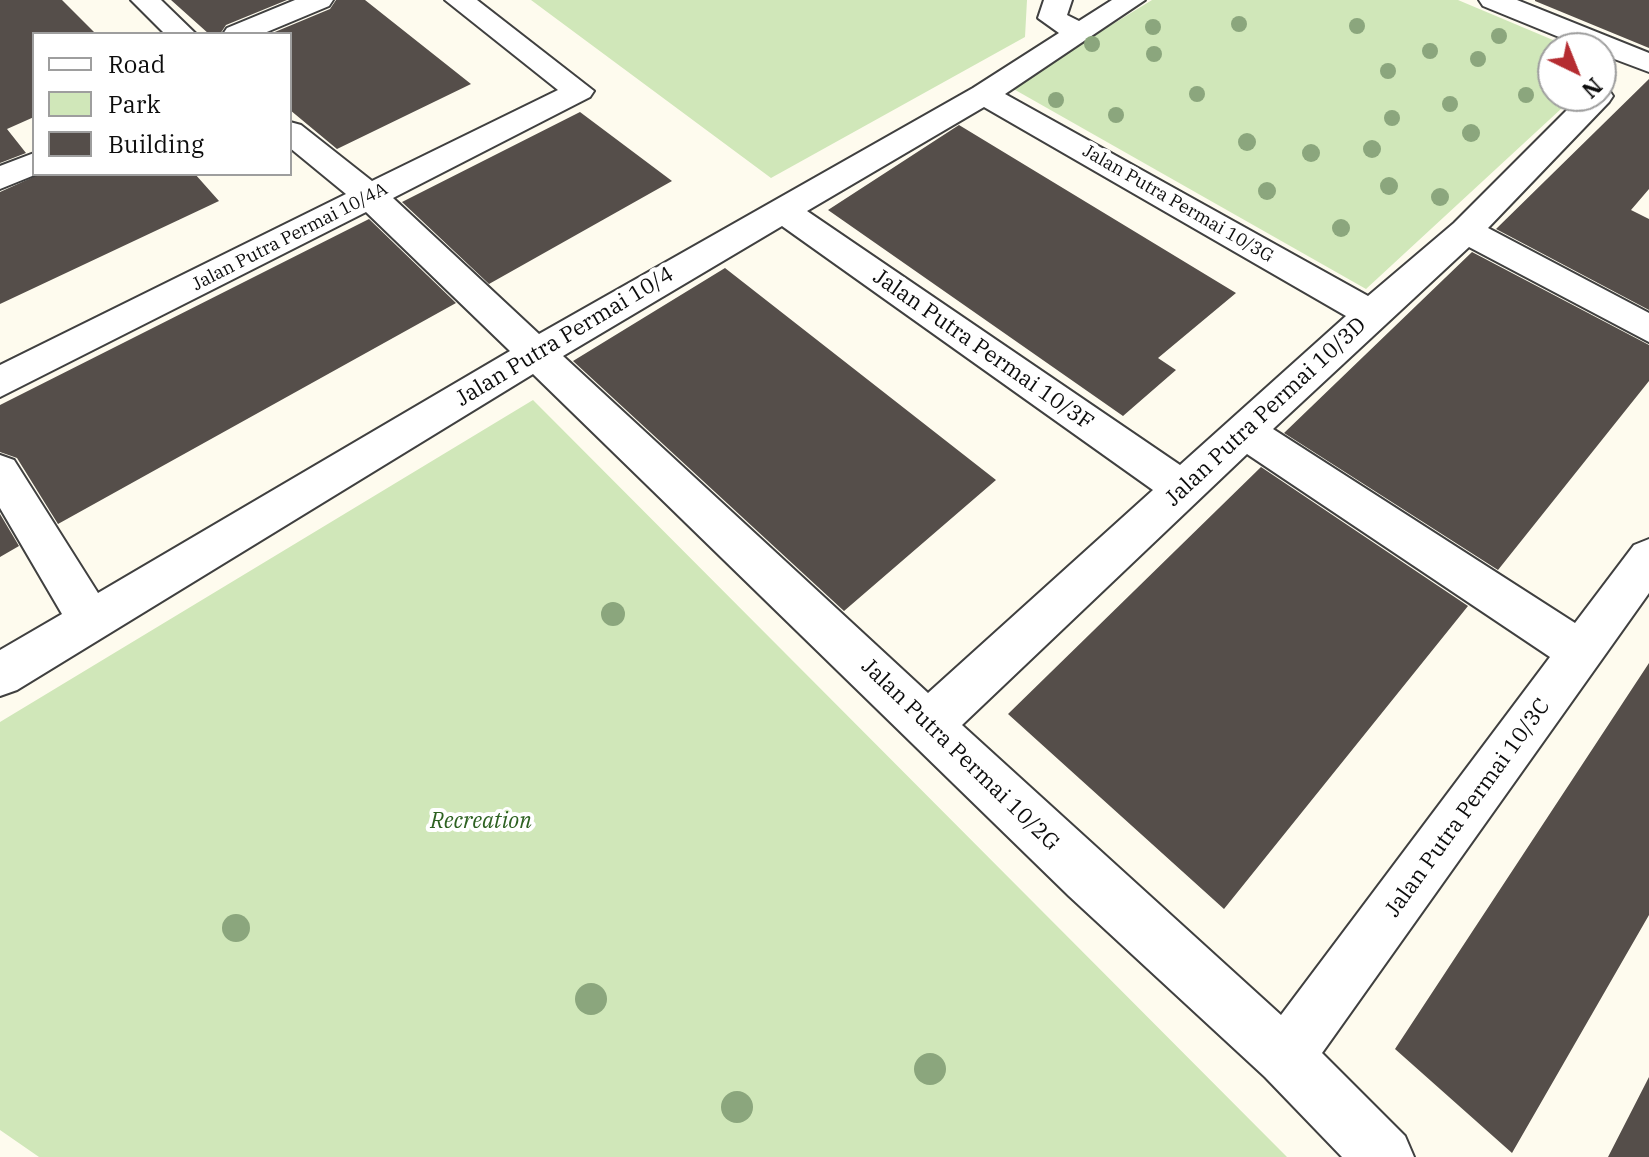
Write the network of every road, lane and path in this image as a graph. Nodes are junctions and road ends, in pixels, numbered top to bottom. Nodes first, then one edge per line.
1 (145, 0) edge
2 (319, 0) edge
3 (459, 0) edge
4 (1058, 0) edge
5 (1131, 0) edge
6 (1493, 0) edge
7 (180, 32) edge
8 (242, 32) edge
9 (1081, 33) junction
10 (1642, 61) edge
11 (1617, 80) edge
12 (984, 94) junction
13 (1582, 112) edge
14 (292, 134) edge
15 (32, 164) edge
16 (0, 178) edge
17 (371, 197) junction
18 (784, 211) junction
19 (1466, 231) junction
20 (1371, 314) junction
21 (1649, 329) edge
22 (537, 353) junction
23 (0, 382) edge
24 (1244, 431) junction
25 (0, 472) edge
26 (1183, 489) junction
27 (1647, 565) edge
28 (91, 621) junction
29 (1582, 653) junction
30 (0, 675) edge
31 (929, 724) junction
32 (1285, 1057) junction
33 (1384, 1157) edge

1 - 7 street
2 - 8 street
3 - 17 street, Jalan Putra Permai 10/4A
4 - 9 street
5 - 9 street, Jalan Putra Permai 10/4
6 - 10 street
9 - 12 street, Jalan Putra Permai 10/4
10 - 11 street, Jalan Putra Permai 10/3D
12 - 18 street, Jalan Putra Permai 10/4
12 - 20 street, Jalan Putra Permai 10/3G
13 - 19 street, Jalan Putra Permai 10/3D
14 - 17 street, Jalan Putra Permai 10/2G
15 - 16 street
17 - 22 street, Jalan Putra Permai 10/2G
17 - 23 street, Jalan Putra Permai 10/4A
18 - 22 street, Jalan Putra Permai 10/4
18 - 26 street, Jalan Putra Permai 10/3F
19 - 20 street, Jalan Putra Permai 10/3D
19 - 21 street
20 - 24 street, Jalan Putra Permai 10/3D
22 - 28 street, Jalan Putra Permai 10/4
22 - 31 street, Jalan Putra Permai 10/2G
24 - 26 street, Jalan Putra Permai 10/3D
24 - 29 street
25 - 28 street
26 - 31 street, Jalan Putra Permai 10/3D
27 - 29 street, Jalan Putra Permai 10/3C
28 - 30 street, Jalan Putra Permai 10/4
29 - 32 street, Jalan Putra Permai 10/3C
31 - 32 street, Jalan Putra Permai 10/2G
32 - 33 street, Jalan Putra Permai 10/2G

